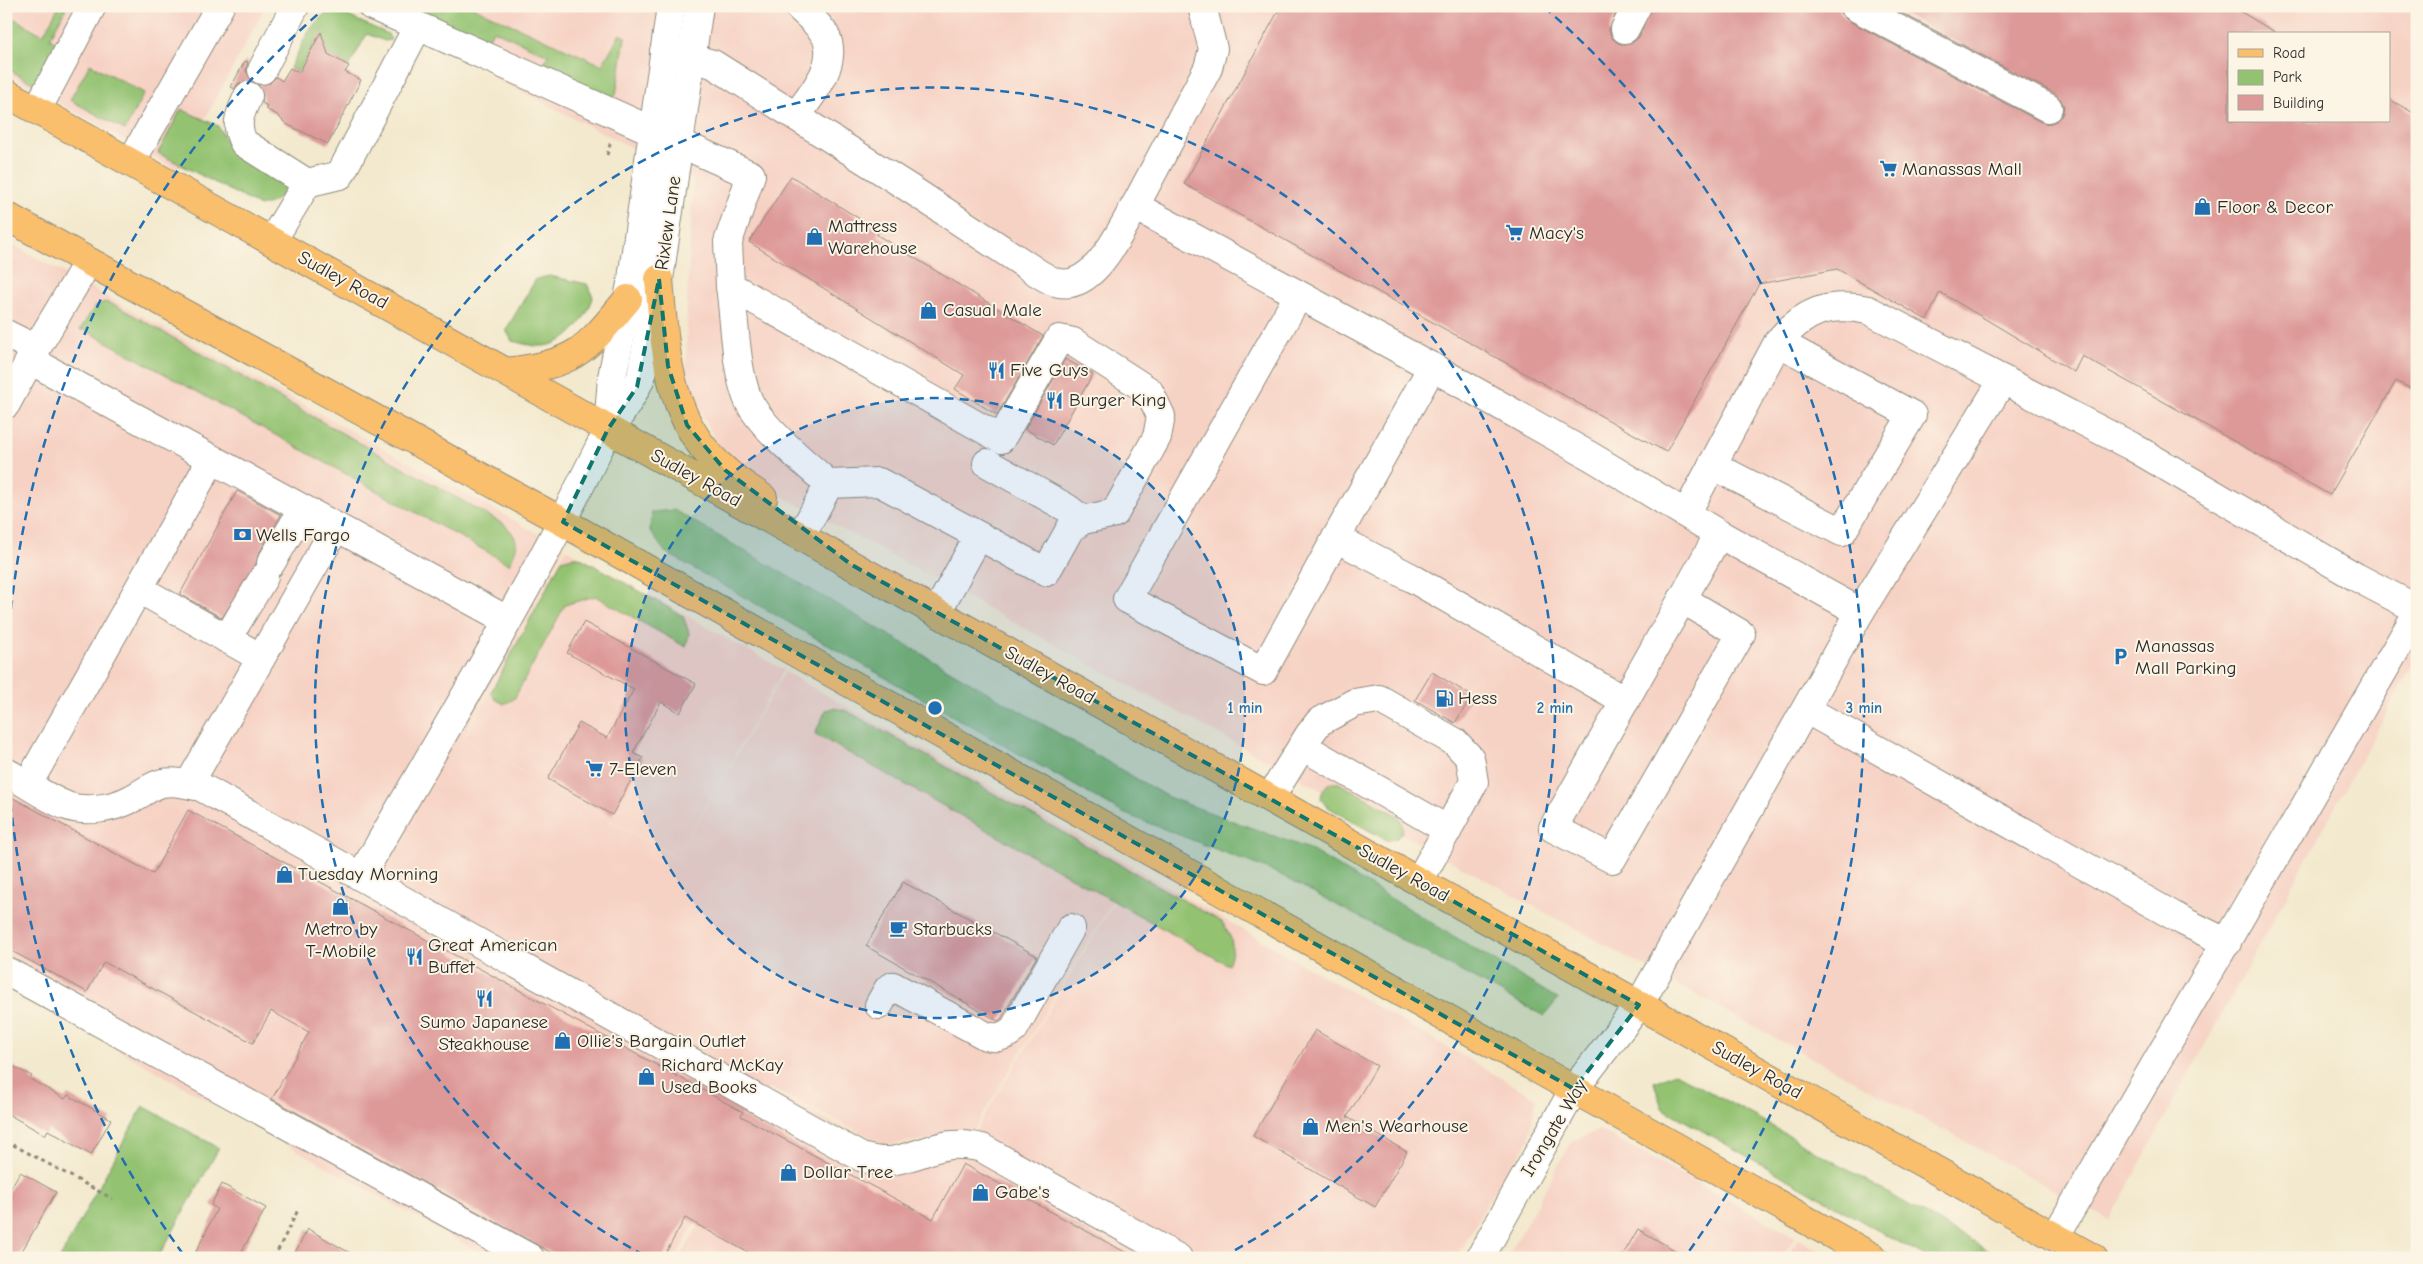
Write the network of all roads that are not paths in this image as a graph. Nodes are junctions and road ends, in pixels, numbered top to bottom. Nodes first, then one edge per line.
1 (92, 6) edge
2 (220, 6) edge
3 (295, 6) edge
4 (372, 6) edge
5 (671, 6) edge
6 (699, 6) edge
7 (798, 6) edge
8 (1202, 6) edge
9 (1854, 6) edge
10 (418, 26) junction
11 (664, 51) junction
12 (692, 58) junction
13 (262, 70) dead end
14 (6, 93) edge
15 (248, 96) dead end
16 (2048, 108) dead end
17 (37, 110) junction
18 (797, 115) junction
19 (653, 131) junction
20 (680, 143) junction
21 (131, 162) junction
22 (307, 183) junction
23 (1135, 206) junction
24 (6, 216) edge
25 (272, 241) junction
26 (88, 262) junction
27 (660, 279) junction
28 (730, 286) junction
29 (1298, 296) junction
30 (628, 299) junction
31 (6, 334) edge
32 (1778, 342) junction
33 (33, 355) junction
34 (1432, 367) junction
35 (507, 372) junction
36 (2003, 380) junction
37 (6, 404) edge
38 (608, 429) junction
39 (212, 460) junction
40 (987, 463) dead end
41 (1712, 465) junction
42 (829, 484) junction
43 (303, 509) junction
44 (1686, 514) junction
45 (1083, 520) junction
46 (563, 522) junction
47 (336, 527) junction
48 (802, 533) junction
49 (1719, 534) junction
50 (978, 536) junction
51 (1336, 538) junction
52 (139, 589) junction
53 (1682, 599) junction
54 (2417, 609) edge
55 (937, 612) junction
56 (1860, 612) junction
57 (2417, 613) edge
58 (507, 620) junction
59 (227, 639) junction
60 (261, 658) junction
61 (1625, 701) junction
62 (1807, 710) junction
63 (1302, 746) junction
64 (17, 778) edge
65 (189, 784) junction
66 (1270, 798) junction
67 (1448, 830) junction
68 (360, 876) junction
69 (1419, 881) junction
70 (1071, 928) dead end
71 (2227, 943) junction
72 (6, 971) edge
73 (1639, 1004) junction
74 (879, 1005) dead end
75 (1574, 1089) junction
76 (2056, 1237) junction
77 (530, 1258) edge
78 (1178, 1258) edge
79 (1480, 1258) edge
80 (1874, 1258) edge
81 (2093, 1258) edge

1 - 17 street
2 - 21 street
3 - 13 street
4 - 10 street
5 - 11 street, Rixlew Lane
6 - 12 street, Rixlew Lane
7 - 18 street
8 - 23 street
9 - 16 street
10 - 19 street
10 - 22 street
11 - 12 street
11 - 19 street, Rixlew Lane
12 - 18 street
12 - 20 street, Rixlew Lane
14 - 17 main road, Sudley Road
15 - 22 street
17 - 21 main road, Sudley Road
18 - 23 street
19 - 20 street
19 - 30 street, Rixlew Lane
20 - 27 street, Rixlew Lane
20 - 28 street
21 - 25 main road, Sudley Road
22 - 25 street
23 - 29 street
24 - 26 main road
25 - 35 main road, Sudley Road
26 - 33 street
26 - 46 main road
27 - 38 street, Rixlew Lane
27 - 48 main road
28 - 42 street
28 - 45 street
29 - 34 street
29 - 51 street
30 - 35 main road
30 - 38 street, Rixlew Lane
31 - 33 street
32 - 36 street
32 - 41 street
32 - 41 street
33 - 37 street
33 - 39 street
34 - 44 street
34 - 51 street
35 - 38 main road, Sudley Road
36 - 54 street
36 - 56 street, Irongate Way
38 - 46 street, Rixlew Lane
38 - 48 main road, Sudley Road
39 - 43 street
39 - 52 street
40 - 45 street
41 - 44 street
42 - 48 street
42 - 50 street
43 - 47 street
43 - 59 street
44 - 49 street
45 - 50 street
46 - 58 street, Rixlew Lane
46 - 75 main road
47 - 58 street
47 - 60 street
48 - 55 main road, Sudley Road
49 - 53 street
49 - 56 street
50 - 55 street
51 - 61 street
52 - 59 street
52 - 64 street
53 - 61 street
53 - 61 street
55 - 66 main road, Sudley Road
56 - 62 street, Irongate Way
57 - 71 street
58 - 68 street, Rixlew Lane
59 - 60 street
60 - 65 street
62 - 71 street
62 - 73 street, Irongate Way
63 - 66 street
63 - 67 street
63 - 67 street
64 - 65 street
65 - 68 street
66 - 69 main road, Sudley Road
67 - 69 street
68 - 78 street
69 - 73 main road, Sudley Road
70 - 74 street
71 - 76 street
72 - 77 street
73 - 75 street, Irongate Way
73 - 76 main road, Sudley Road
75 - 79 street, Irongate Way
75 - 80 main road
76 - 81 main road, Sudley Road

